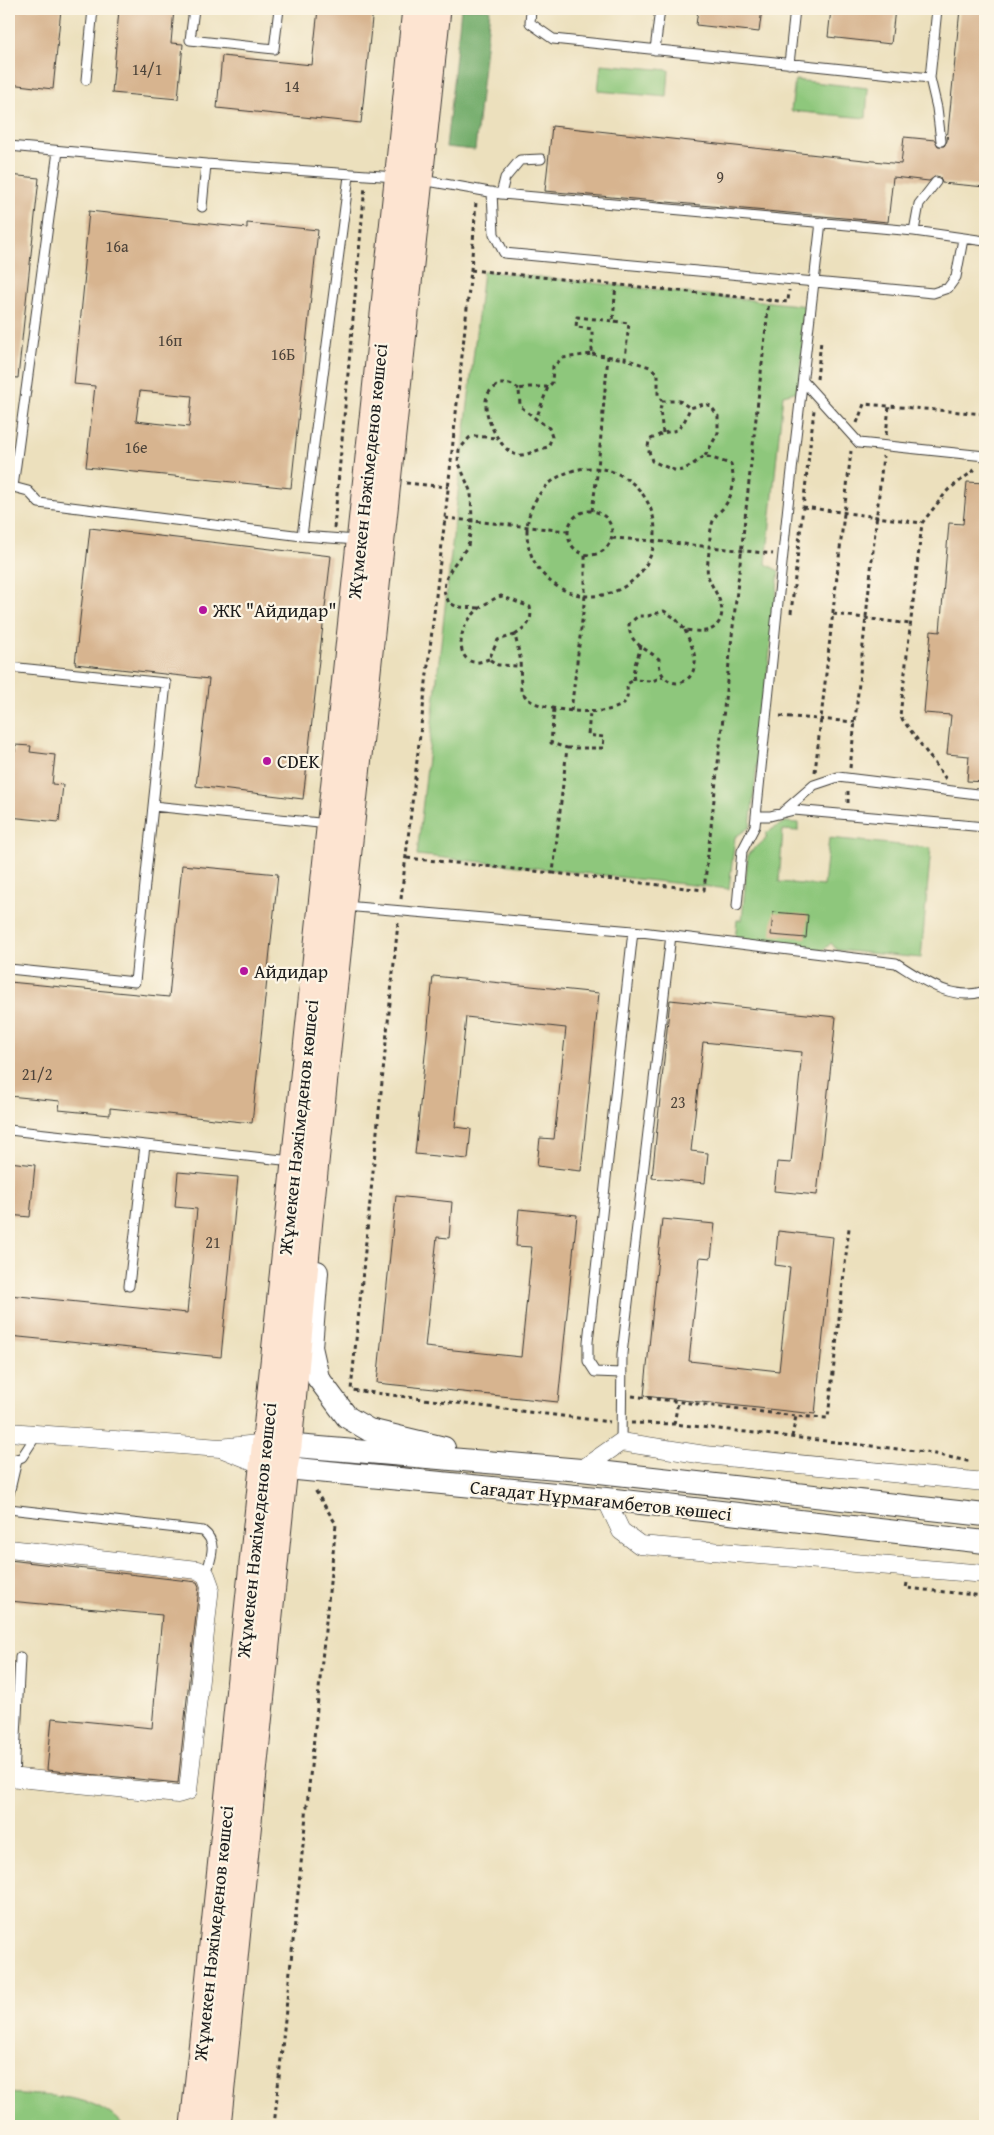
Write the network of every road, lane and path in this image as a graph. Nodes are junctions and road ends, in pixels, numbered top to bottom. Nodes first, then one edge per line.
1 (94, 9) edge
2 (194, 9) edge
3 (279, 9) edge
4 (415, 9) edge
5 (438, 9) edge
6 (532, 9) edge
7 (660, 9) edge
8 (795, 9) edge
9 (937, 9) edge
10 (655, 50) junction
11 (789, 64) junction
12 (930, 78) junction
13 (86, 80) dead end
14 (941, 141) dead end
15 (9, 146) edge
16 (58, 151) junction
17 (541, 160) dead end
18 (206, 164) junction
19 (349, 176) junction
20 (366, 176) junction
21 (408, 179) junction
22 (936, 182) dead end
23 (497, 193) junction
24 (202, 207) dead end
25 (821, 222) junction
26 (914, 231) junction
27 (963, 239) junction
28 (985, 241) edge
29 (471, 270) dead end
30 (790, 280) junction
31 (814, 282) junction
32 (616, 284) junction
33 (769, 300) junction
34 (613, 321) junction
35 (822, 339) dead end
36 (592, 354) junction
37 (608, 356) junction
38 (625, 359) junction
39 (803, 381) junction
40 (548, 387) junction
41 (519, 389) junction
42 (816, 395) junction
43 (662, 401) junction
44 (889, 406) junction
45 (690, 408) junction
46 (985, 414) edge
47 (536, 419) junction
48 (663, 432) junction
49 (853, 435) junction
50 (497, 438) junction
51 (884, 446) junction
52 (705, 456) junction
53 (985, 456) edge
54 (979, 466) dead end
55 (598, 468) junction
56 (388, 481) junction
57 (11, 487) edge
58 (448, 487) dead end
59 (788, 505) junction
60 (803, 507) junction
61 (592, 511) junction
62 (844, 512) junction
63 (876, 516) junction
64 (445, 518) dead end
65 (472, 521) junction
66 (922, 523) junction
67 (525, 526) junction
68 (567, 531) junction
69 (302, 536) junction
70 (333, 538) junction
71 (612, 538) junction
72 (359, 541) junction
73 (656, 541) junction
74 (709, 546) junction
75 (741, 550) junction
76 (585, 555) junction
77 (784, 556) junction
78 (585, 596) junction
79 (479, 608) junction
80 (833, 614) junction
81 (791, 615) dead end
82 (866, 619) junction
83 (910, 624) junction
84 (685, 630) junction
85 (515, 635) junction
86 (641, 645) junction
87 (489, 659) junction
88 (519, 666) junction
89 (9, 667) edge
90 (663, 677) junction
91 (634, 680) junction
92 (781, 707) dead end
93 (554, 710) junction
94 (571, 711) junction
95 (590, 712) junction
96 (780, 716) junction
97 (821, 720) junction
98 (855, 722) junction
99 (779, 725) dead end
100 (567, 748) junction
101 (848, 779) junction
102 (814, 785) junction
103 (950, 791) junction
104 (985, 795) edge
105 (153, 806) junction
106 (782, 812) junction
107 (848, 814) junction
108 (756, 816) junction
109 (329, 824) junction
110 (985, 827) edge
111 (406, 858) dead end
112 (554, 872) junction
113 (345, 906) junction
114 (737, 906) dead end
115 (633, 931) junction
116 (671, 935) junction
117 (9, 968) edge
118 (985, 991) edge
119 (9, 1130) edge
120 (145, 1145) junction
121 (295, 1162) junction
122 (310, 1219) junction
123 (849, 1228) dead end
124 (130, 1286) dead end
125 (622, 1372) junction
126 (622, 1394) junction
127 (678, 1402) junction
128 (796, 1416) junction
129 (622, 1423) junction
130 (674, 1424) junction
131 (9, 1432) edge
132 (37, 1434) junction
133 (792, 1437) junction
134 (621, 1442) junction
135 (276, 1455) junction
136 (13, 1461) edge
137 (977, 1463) dead end
138 (538, 1468) junction
139 (581, 1470) junction
140 (985, 1482) edge
141 (315, 1490) dead end
142 (9, 1494) edge
143 (606, 1500) junction
144 (9, 1509) edge
145 (985, 1515) edge
146 (985, 1542) edge
147 (9, 1549) edge
148 (985, 1574) edge
149 (206, 1575) junction
150 (907, 1581) dead end
151 (985, 1596) edge
152 (20, 1657) dead end
153 (11, 1777) edge
154 (193, 2126) edge
155 (218, 2126) edge
156 (274, 2126) edge

1 - 13 lane
2 - 3 lane
4 - 21 main road, Жұмекен Нәжімеденов көшесі
5 - 21 main road, Жұмекен Нәжімеденов көшесі
6 - 10 lane
7 - 10 lane
8 - 11 lane
9 - 12 lane
10 - 11 lane
11 - 12 lane
12 - 14 lane
15 - 16 lane
16 - 18 lane
16 - 57 lane
17 - 23 lane
18 - 19 lane
18 - 24 lane
19 - 20 lane
19 - 69 lane
20 - 21 lane
20 - 70 path
21 - 23 lane
21 - 56 main road, Жұмекен Нәжімеденов көшесі
21 - 72 main road, Жұмекен Нәжімеденов көшесі
22 - 26 lane
23 - 25 lane
23 - 30 lane
25 - 26 lane
25 - 31 lane
26 - 27 lane
27 - 28 lane
27 - 31 lane
29 - 32 path
30 - 31 lane
30 - 33 path
31 - 39 lane
32 - 33 path
32 - 34 path
33 - 75 path
34 - 36 path
34 - 38 path
35 - 42 path
36 - 37 path
36 - 40 path
37 - 38 path
37 - 55 path
38 - 43 path
39 - 42 lane
39 - 59 lane
40 - 41 path
40 - 47 path
41 - 47 path
41 - 50 path
42 - 49 lane
42 - 60 path
43 - 45 path
43 - 48 path
44 - 46 path
44 - 49 path
44 - 51 path
45 - 48 path
45 - 52 path
47 - 50 path
48 - 52 path
49 - 51 lane
49 - 62 path
50 - 65 path
51 - 53 lane
51 - 63 path
52 - 74 path
54 - 66 path
55 - 61 path
55 - 67 path
55 - 73 path
56 - 58 path
56 - 113 main road, Жұмекен Нәжімеденов көшесі
57 - 69 lane
59 - 60 path
59 - 77 lane
60 - 62 path
60 - 81 path
61 - 68 path
61 - 71 path
62 - 63 path
62 - 80 path
63 - 66 path
63 - 82 path
64 - 65 path
65 - 67 path
65 - 79 path
66 - 83 path
67 - 68 path
67 - 78 path
68 - 76 path
69 - 70 lane
70 - 72 lane
71 - 73 path
71 - 76 path
72 - 109 main road, Жұмекен Нәжімеденов көшесі
73 - 74 path
73 - 78 path
74 - 75 path
74 - 84 path
75 - 77 path
75 - 112 path
76 - 78 path
77 - 108 lane
78 - 94 path
79 - 85 path
79 - 87 path
80 - 82 path
80 - 97 path
82 - 83 path
82 - 98 path
83 - 103 path
84 - 86 path
84 - 90 path
85 - 87 path
85 - 88 path
86 - 90 path
86 - 91 path
87 - 88 path
88 - 93 path
89 - 105 lane
90 - 91 path
91 - 95 path
92 - 96 path
93 - 94 path
93 - 100 path
94 - 95 path
95 - 100 path
96 - 97 path
96 - 99 path
97 - 98 path
97 - 102 path
98 - 101 path
100 - 112 path
101 - 102 lane
101 - 103 lane
101 - 107 path
102 - 106 lane
103 - 104 lane
105 - 109 lane
105 - 117 lane
106 - 107 lane
106 - 108 lane
107 - 110 lane
108 - 114 lane
109 - 121 main road, Жұмекен Нәжімеденов көшесі
111 - 112 path
113 - 115 lane
113 - 122 main road, Жұмекен Нәжімеденов көшесі
115 - 116 lane
115 - 125 lane
116 - 118 lane
116 - 125 lane
119 - 120 lane
120 - 121 lane
120 - 124 lane
121 - 135 main road, Жұмекен Нәжімеденов көшесі
122 - 135 main road, Жұмекен Нәжімеденов көшесі
122 - 138 street
123 - 128 path
125 - 126 lane
126 - 127 path
126 - 129 lane
127 - 128 path
127 - 130 path
128 - 133 path
129 - 130 path
129 - 134 lane
130 - 133 path
131 - 132 street, Сағадат Нұрмағамбетов көшесі
132 - 135 street, Сағадат Нұрмағамбетов көшесі
132 - 136 lane
133 - 137 path
134 - 139 street
134 - 140 street
135 - 138 street, Сағадат Нұрмағамбетов көшесі
135 - 143 street, Сағадат Нұрмағамбетов көшесі
135 - 154 main road, Жұмекен Нәжімеденов көшесі
135 - 155 main road, Жұмекен Нәжімеденов көшесі
136 - 142 lane
138 - 139 street, Сағадат Нұрмағамбетов көшесі
139 - 145 street, Сағадат Нұрмағамбетов көшесі
141 - 156 path
143 - 146 street, Сағадат Нұрмағамбетов көшесі
143 - 148 street
144 - 149 lane
147 - 149 street
149 - 153 street
150 - 151 path
152 - 153 lane

